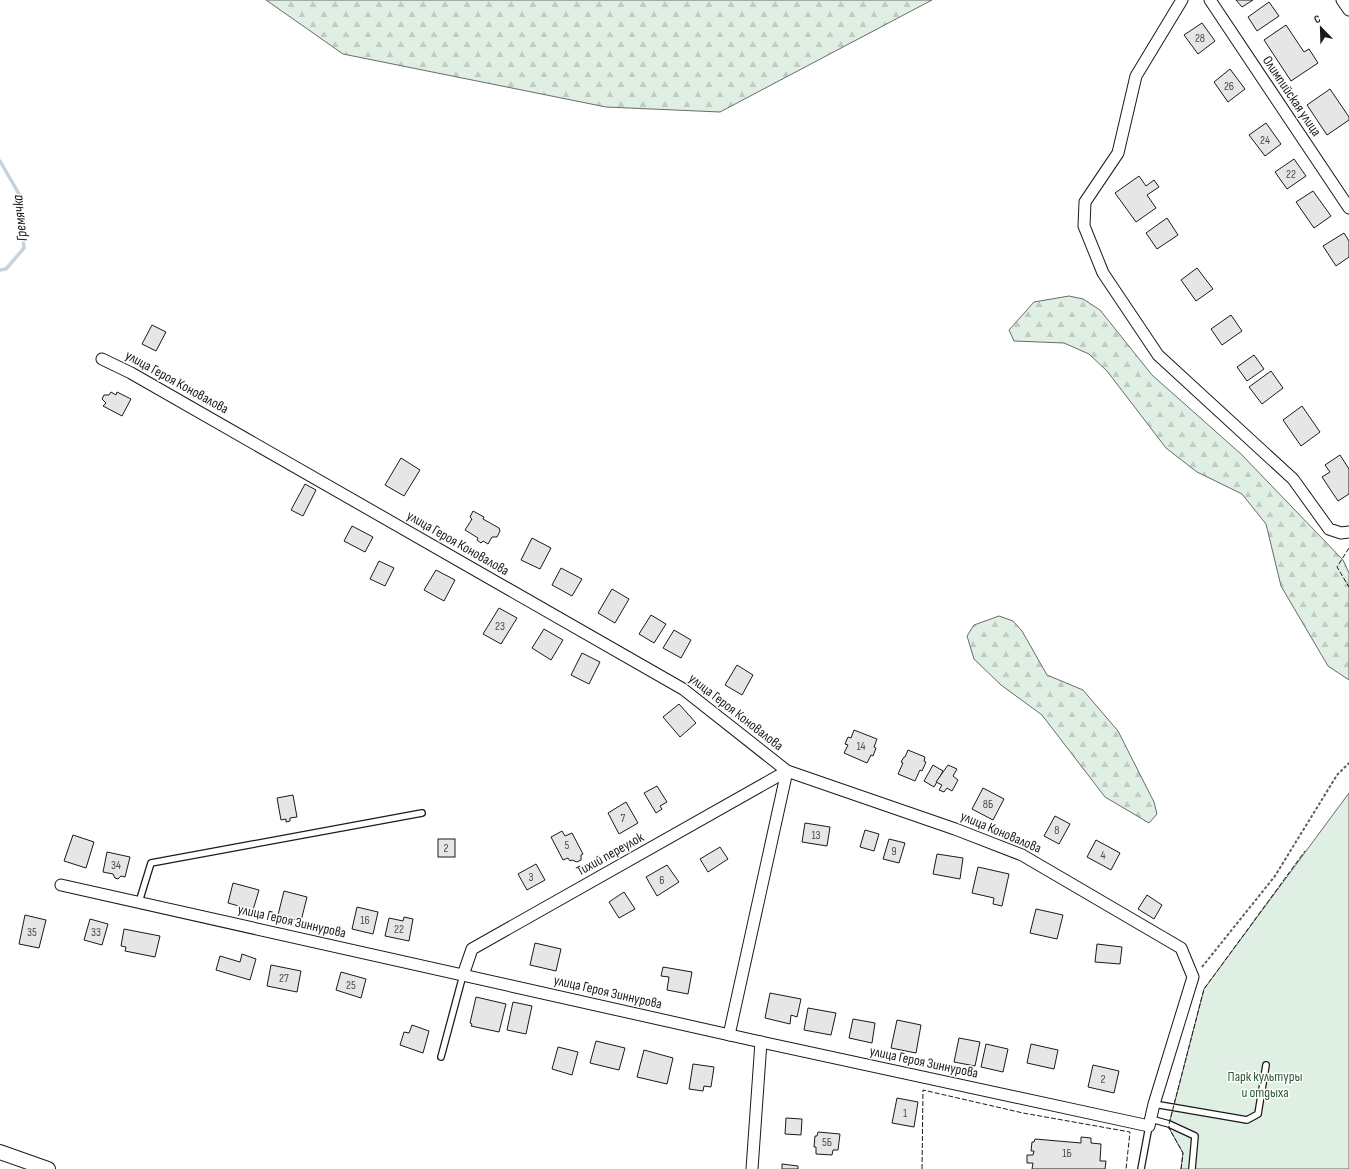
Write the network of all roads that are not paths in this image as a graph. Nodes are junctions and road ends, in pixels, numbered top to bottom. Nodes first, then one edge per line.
1 (1182, 0) edge
2 (1210, 0) edge
3 (1342, 0) edge
4 (1349, 10) edge
5 (1349, 208) edge
6 (102, 359) dead end
7 (1349, 532) edge
8 (787, 771) junction
9 (422, 813) dead end
10 (61, 885) dead end
11 (139, 902) junction
12 (463, 975) junction
13 (729, 1035) junction
14 (761, 1042) junction
15 (441, 1057) dead end
16 (1266, 1065) dead end
17 (1154, 1104) junction
18 (1150, 1122) junction
19 (0, 1152) edge
20 (48, 1169) edge
21 (752, 1169) edge
22 (1141, 1169) edge
23 (1192, 1169) edge

1 - 7 street
2 - 5 street, Олимпийская улица
3 - 4 street
6 - 8 street, улица Героя Коновалова
8 - 12 street, Тихий переулок
8 - 13 street
8 - 17 street, улица Коновалова
9 - 11 lane
10 - 11 street, улица Героя Зиннурова
11 - 12 street, улица Героя Зиннурова
12 - 13 street, улица Героя Зиннурова
12 - 15 lane
13 - 14 street, улица Героя Зиннурова
14 - 18 street, улица Героя Зиннурова
14 - 21 street
16 - 17 lane
17 - 18 street
18 - 22 lane
18 - 23 lane
19 - 20 street

